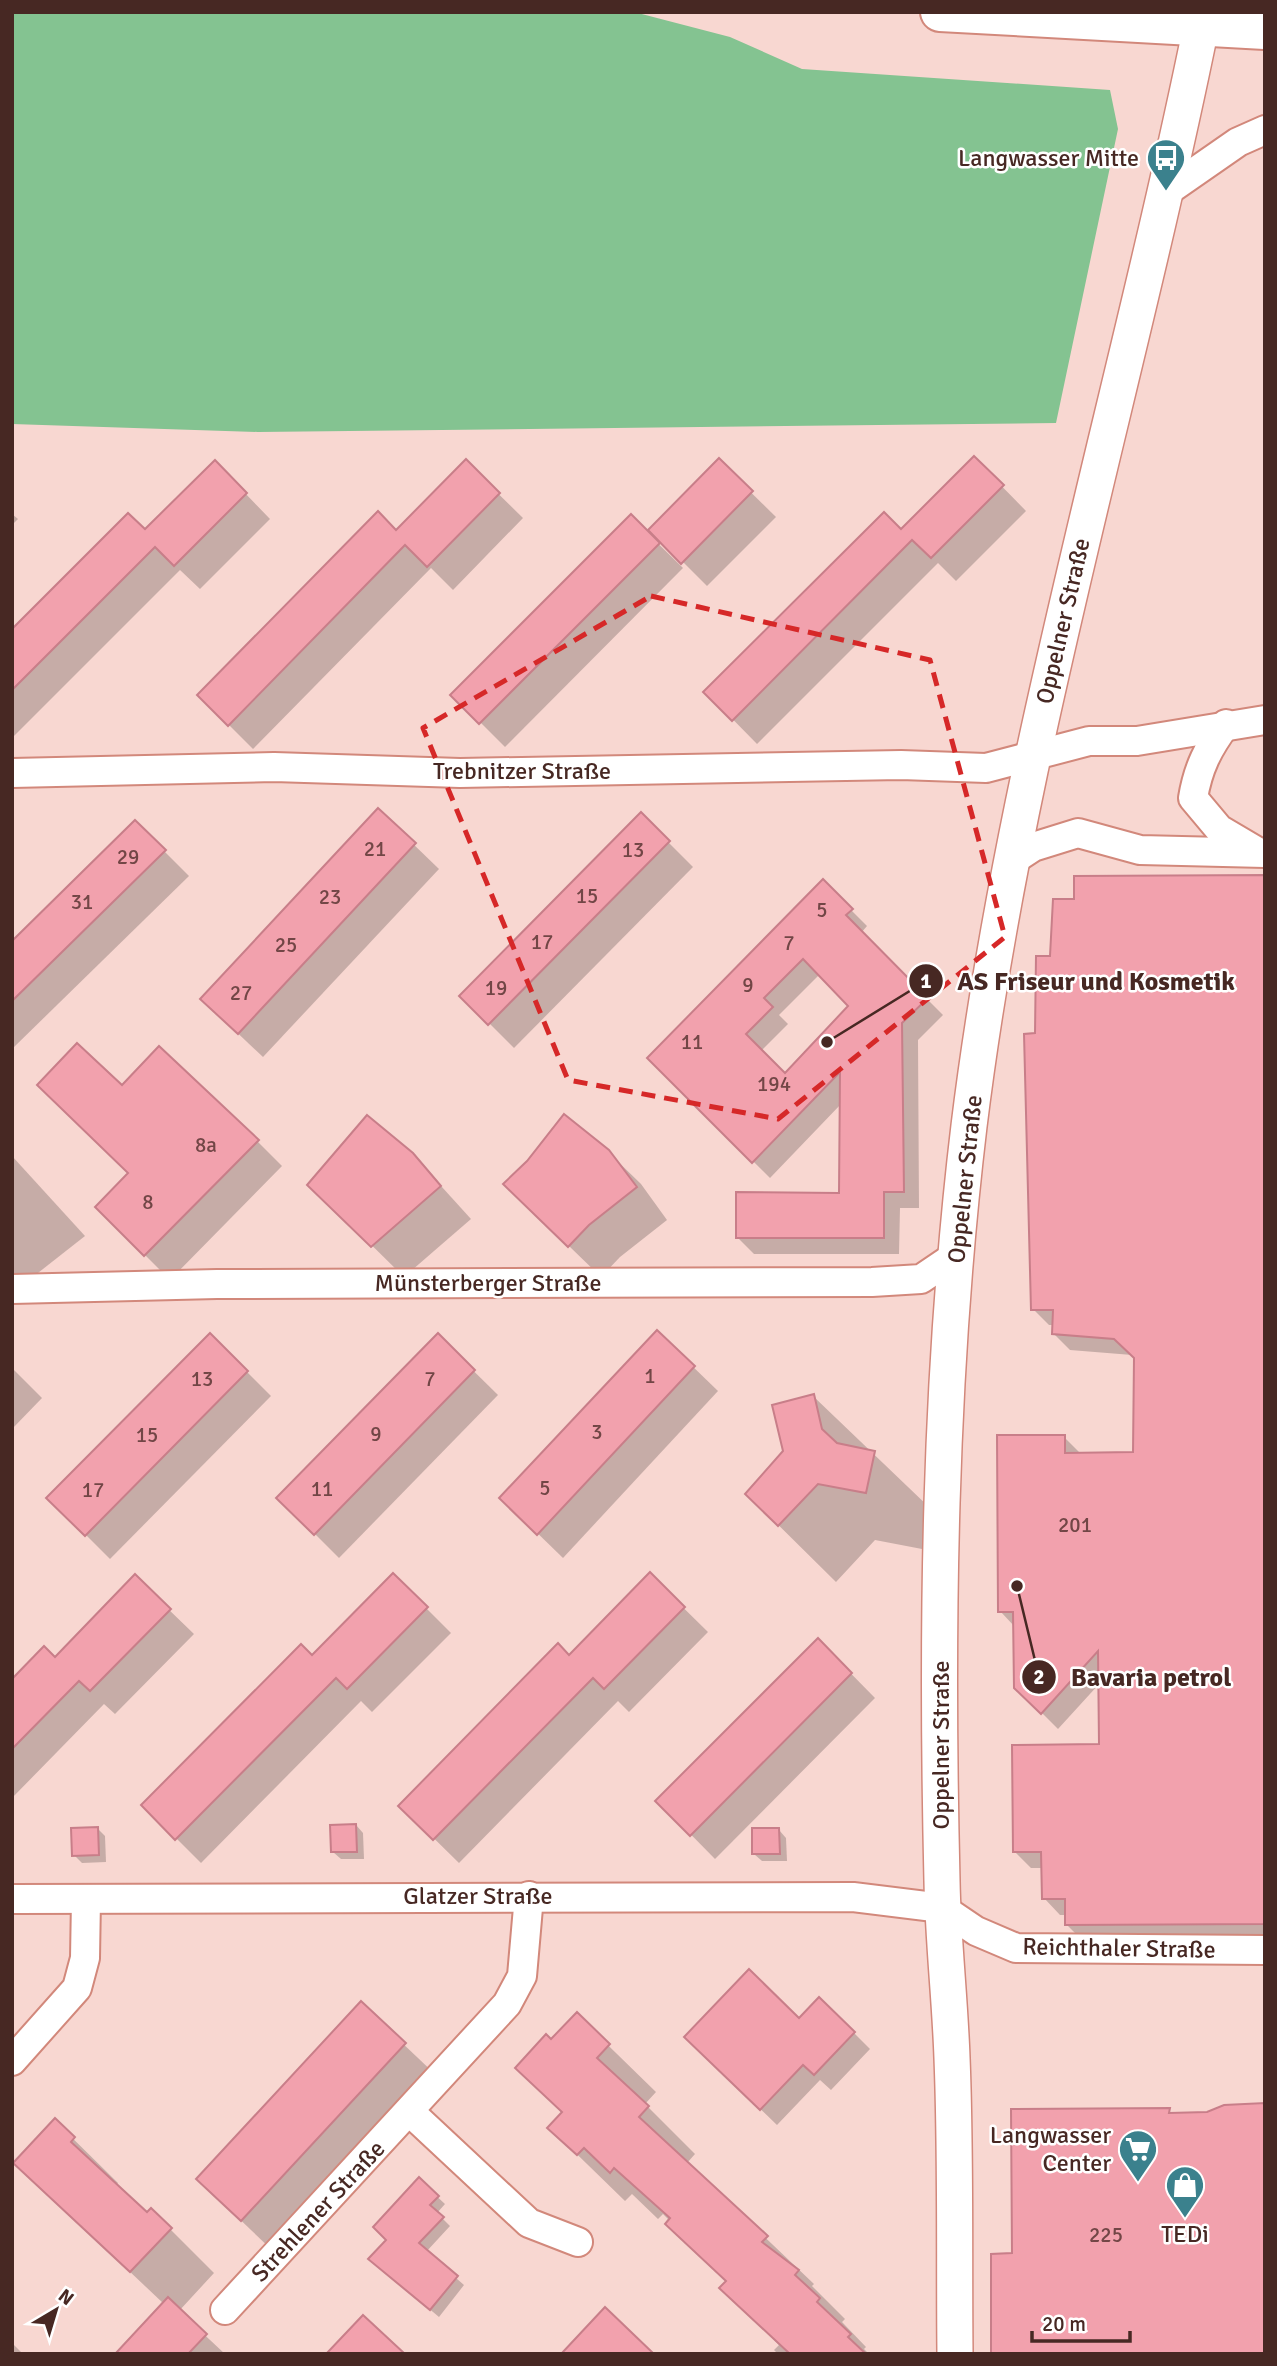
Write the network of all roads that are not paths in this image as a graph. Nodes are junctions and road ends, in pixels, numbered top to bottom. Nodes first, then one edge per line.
1 (940, 12) edge
2 (1203, 20) edge
3 (1265, 30) edge
4 (1265, 130) edge
5 (1166, 192) junction
6 (1265, 720) edge
7 (1226, 724) junction
8 (1031, 756) junction
9 (12, 773) edge
10 (1262, 853) edge
11 (1010, 862) junction
12 (956, 1256) junction
13 (12, 1289) edge
14 (529, 1896) junction
15 (12, 1899) edge
16 (86, 1899) junction
17 (942, 1908) junction
18 (1265, 1950) edge
19 (12, 2061) edge
20 (410, 2112) junction
21 (578, 2242) dead end
22 (225, 2310) dead end
23 (955, 2354) edge

1 - 2 main road
2 - 3 main road
2 - 5 street, Oppelner Straße
4 - 5 street
5 - 8 street, Oppelner Straße
6 - 7 street, Trebnitzer Straße
7 - 8 street, Trebnitzer Straße
7 - 10 street
8 - 9 street, Trebnitzer Straße
8 - 11 street, Oppelner Straße
10 - 11 street
11 - 12 street, Oppelner Straße
12 - 13 street, Münsterberger Straße
12 - 17 street, Oppelner Straße
14 - 16 street, Glatzer Straße
14 - 17 street, Glatzer Straße
14 - 20 street, Strehlener Straße
15 - 16 street, Glatzer Straße
16 - 19 street
17 - 18 street, Reichthaler Straße
17 - 23 street, Oppelner Straße
20 - 21 street
20 - 22 street, Strehlener Straße

